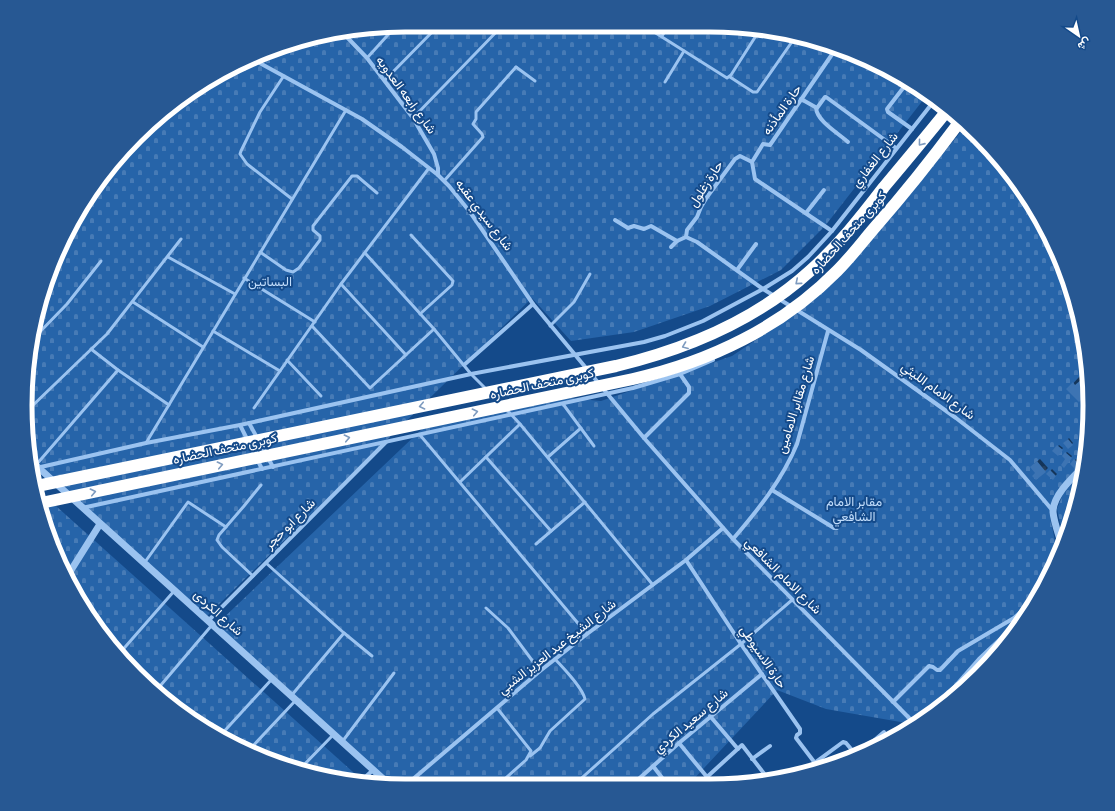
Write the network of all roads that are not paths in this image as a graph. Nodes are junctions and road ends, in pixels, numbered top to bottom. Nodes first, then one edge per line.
1 (432, 32) edge
2 (496, 32) edge
3 (655, 32) edge
4 (665, 32) edge
5 (390, 33) edge
6 (757, 35) edge
7 (662, 36) junction
8 (347, 37) edge
9 (792, 42) edge
10 (684, 51) junction
11 (833, 53) edge
12 (367, 58) junction
13 (258, 62) edge
14 (283, 77) junction
15 (730, 77) junction
16 (385, 80) junction
17 (535, 81) dead end
18 (665, 82) dead end
19 (904, 87) edge
20 (801, 99) junction
21 (931, 105) edge
22 (816, 108) junction
23 (346, 110) junction
24 (944, 115) edge
25 (413, 118) junction
26 (957, 126) edge
27 (912, 129) junction
28 (961, 129) edge
29 (848, 142) dead end
30 (896, 148) junction
31 (752, 162) junction
32 (429, 168) junction
33 (438, 175) junction
34 (444, 181) junction
35 (824, 190) dead end
36 (377, 193) dead end
37 (292, 199) junction
38 (806, 214) junction
39 (615, 220) dead end
40 (884, 225) dead end
41 (832, 231) junction
42 (411, 235) dead end
43 (686, 237) junction
44 (181, 239) dead end
45 (677, 241) junction
46 (756, 244) dead end
47 (672, 247) dead end
48 (260, 252) junction
49 (365, 252) junction
50 (858, 256) dead end
51 (168, 257) junction
52 (102, 261) dead end
53 (737, 270) junction
54 (590, 274) dead end
55 (244, 278) junction
56 (341, 284) junction
57 (764, 289) junction
58 (235, 294) junction
59 (133, 302) junction
60 (533, 304) junction
61 (796, 310) junction
62 (420, 314) junction
63 (315, 322) junction
64 (312, 326) junction
65 (550, 326) junction
66 (434, 329) junction
67 (213, 331) junction
68 (828, 331) junction
69 (39, 333) edge
70 (203, 347) junction
71 (91, 349) junction
72 (730, 352) dead end
73 (406, 355) junction
74 (575, 355) junction
75 (719, 357) dead end
76 (287, 360) junction
77 (464, 365) junction
78 (118, 370) junction
79 (280, 371) junction
80 (471, 374) junction
81 (680, 374) junction
82 (492, 394) dead end
83 (607, 394) junction
84 (321, 396) dead end
85 (502, 404) dead end
86 (563, 404) junction
87 (169, 405) junction
88 (32, 406) edge
89 (254, 408) dead end
90 (512, 415) junction
91 (249, 423) junction
92 (520, 424) junction
93 (240, 425) junction
94 (580, 428) junction
95 (420, 435) junction
96 (644, 438) junction
97 (386, 442) junction
98 (146, 443) junction
99 (594, 446) dead end
100 (486, 457) junction
101 (548, 457) junction
102 (37, 465) edge
103 (273, 466) junction
104 (37, 467) edge
105 (38, 469) edge
106 (262, 469) junction
107 (1077, 474) edge
108 (460, 482) junction
109 (41, 485) edge
110 (261, 485) dead end
111 (772, 490) junction
112 (45, 502) edge
113 (585, 502) junction
114 (82, 508) junction
115 (1053, 512) junction
116 (854, 521) dead end
117 (100, 524) junction
118 (226, 527) junction
119 (723, 528) junction
120 (551, 531) junction
121 (1059, 536) edge
122 (732, 539) junction
123 (536, 544) dead end
124 (686, 560) junction
125 (145, 562) junction
126 (266, 563) junction
127 (71, 571) edge
128 (252, 576) junction
129 (653, 585) junction
130 (175, 590) junction
131 (792, 600) junction
132 (486, 608) dead end
133 (1021, 612) edge
134 (210, 623) junction
135 (1003, 625) junction
136 (1009, 629) edge
137 (344, 633) junction
138 (587, 634) junction
139 (999, 642) edge
140 (741, 644) junction
141 (123, 650) edge
142 (989, 650) joint
143 (372, 656) dead end
144 (555, 659) junction
145 (540, 671) junction
146 (394, 673) dead end
147 (762, 674) junction
148 (272, 679) junction
149 (159, 686) edge
150 (954, 687) edge
151 (294, 698) junction
152 (893, 702) junction
153 (497, 708) junction
154 (710, 716) junction
155 (911, 720) edge
156 (224, 732) edge
157 (884, 732) dead end
158 (334, 735) junction
159 (874, 740) edge
160 (342, 742) junction
161 (679, 743) junction
162 (253, 746) edge
163 (770, 746) dead end
164 (738, 749) junction
165 (852, 751) edge
166 (530, 756) junction
167 (752, 759) junction
168 (815, 763) joint
169 (304, 765) edge
170 (653, 766) junction
171 (373, 770) junction
172 (765, 775) edge
173 (366, 777) edge
174 (382, 778) edge
175 (413, 779) edge
176 (505, 779) edge
177 (581, 779) edge
178 (639, 779) edge
179 (663, 779) edge

1 - 16 lane
2 - 25 lane
3 - 7 lane
4 - 7 lane
5 - 12 lane
6 - 15 lane
7 - 10 lane
8 - 12 street, شارع رابعه العدويه
9 - 15 lane
10 - 15 lane
10 - 18 lane
11 - 20 street, حارة المأذنه
12 - 16 street, شارع رابعه العدويه
13 - 14 street, شارع سيدي عقبه
14 - 23 street, شارع سيدي عقبه
14 - 37 lane
16 - 25 street, شارع رابعه العدويه
17 - 34 lane
19 - 27 street
20 - 22 street
20 - 31 street, حارة المأذنه
21 - 27 street, شارع الغفاري
22 - 29 street
22 - 30 street
23 - 32 street, شارع سيدي عقبه
23 - 37 lane
24 -> 109 highway, كوبرى متحف الحضاره, bridge
25 - 33 street, شارع رابعه العدويه
112 -> 26 highway, كوبرى متحف الحضاره, bridge
27 - 30 street, شارع الغفاري
28 - 40 street
30 - 41 street, شارع الغفاري
31 - 38 street
31 - 43 street, حارة زغلول
32 - 33 street, شارع سيدي عقبه
32 - 49 lane
33 - 34 street, شارع سيدي عقبه
34 - 60 street, شارع سيدي عقبه
35 - 38 street
36 - 48 lane
37 - 48 lane
38 - 41 street
39 - 45 street
41 - 57 street, شارع الغفاري
42 - 62 lane
43 - 45 street
43 - 53 street
44 - 51 lane
45 - 47 street
46 - 53 street
48 - 55 lane
49 - 56 lane
49 - 62 lane
50 - 61 street
51 - 58 lane
51 - 59 lane
52 - 69 lane
53 - 57 street
54 - 65 lane
55 - 58 lane
55 - 63 lane
56 - 63 lane
56 - 73 lane
57 - 61 street, شارع الامام الليثي
57 - 74 street, شارع الغفاري
58 - 67 lane
59 - 70 lane
59 - 71 lane
60 - 65 street, شارع سيدي عقبه
60 - 77 street
61 - 68 street, شارع الامام الليثي
61 - 72 street
62 - 66 lane
63 - 64 lane
64 - 73 lane
64 - 76 lane
65 - 74 street, شارع سيدي عقبه
66 - 73 lane
66 - 77 lane
67 - 70 lane
67 - 79 lane
68 - 111 street, شارع مقاابر الامامين
68 - 115 street, شارع الامام الليثي
70 - 87 lane
71 - 78 lane
71 - 88 lane
74 - 80 street, شارع الغفاري
74 - 83 street, شارع سيدي عقبه
75 - 81 street
76 - 79 lane
76 - 84 lane
77 - 80 lane
78 - 87 lane
78 - 102 lane
79 - 89 lane
80 - 82 lane
80 - 91 street, شارع الغفاري
81 - 83 street
81 - 96 street
83 - 86 street
83 - 96 street, شارع سيدي عقبه
85 - 90 lane
86 - 90 street
86 - 94 lane
87 - 98 lane
90 - 92 lane
90 - 95 street
91 - 93 street, شارع الغفاري
91 - 103 street
92 - 100 lane
92 - 101 lane
93 - 98 street, شارع الغفاري
93 - 106 street
94 - 99 lane
94 - 101 lane
95 - 97 street
95 - 108 lane
96 - 119 street, شارع الامام الشافعي
97 - 103 street
97 - 126 street, شارع ابو حجر
98 - 104 street, شارع الغفاري
100 - 108 lane
100 - 120 lane
101 - 113 lane
103 - 106 street
105 - 114 street, شارع الكردى
106 - 114 street
107 - 115 street
108 - 138 lane
110 - 118 lane
111 - 116 street
111 - 122 street, شارع مقاابر الامامين
113 - 120 lane
113 - 129 lane
114 - 117 street, شارع الكردى
115 - 121 street, شارع الامام الليثي
117 - 125 street, شارع الكردى
117 - 127 street
118 - 125 lane
118 - 128 lane
119 - 122 street, شارع الامام الشافعي
119 - 124 street, شارع الشيخ عبد العزيز الشبي
120 - 123 lane
122 - 131 street, شارع الامام الشافعي
124 - 129 street, شارع الشيخ عبد العزيز الشبي
124 - 140 street, حارة الاسيوطي
125 - 130 street, شارع الكردى
126 - 128 street, شارع ابو حجر
126 - 137 lane
128 - 134 street, شارع ابو حجر
129 - 138 street, شارع الشيخ عبد العزيز الشبي
130 - 134 street, شارع الكردى
130 - 141 lane
131 - 140 lane
131 - 152 street, شارع الامام الشافعي
132 - 145 lane
133 - 135 street
134 - 148 street, شارع الكردى
134 - 149 lane
135 - 136 street
135 - 152 street
137 - 143 lane
137 - 151 lane
138 - 144 street, شارع الشيخ عبد العزيز الشبي
139 - 142 street
140 - 147 street, حارة الاسيوطي
140 - 177 lane
142 - 150 street
144 - 145 street, شارع الشيخ عبد العزيز الشبي
144 - 166 lane
145 - 153 street, شارع الشيخ عبد العزيز الشبي
146 - 160 lane
147 - 154 street, شارع سعيد الكردي
147 - 168 street, حارة الاسيوطي
148 - 151 street, شارع الكردى
148 - 156 lane
151 - 158 street, شارع الكردى
151 - 162 lane
152 - 155 street, شارع الامام الشافعي
153 - 166 lane
153 - 175 street, شارع الشيخ عبد العزيز الشبي
154 - 161 street, شارع سعيد الكردي
154 - 164 street
157 - 159 street
158 - 160 street, شارع الكردى
158 - 169 lane
160 - 171 street, شارع الكردى
161 - 164 street
161 - 170 street, شارع سعيد الكردي
163 - 167 street
164 - 167 street
165 - 168 street
166 - 176 lane
167 - 172 street
170 - 178 street, شارع سعيد الكردي
170 - 179 street
171 - 173 street
171 - 174 street, شارع الكردى

